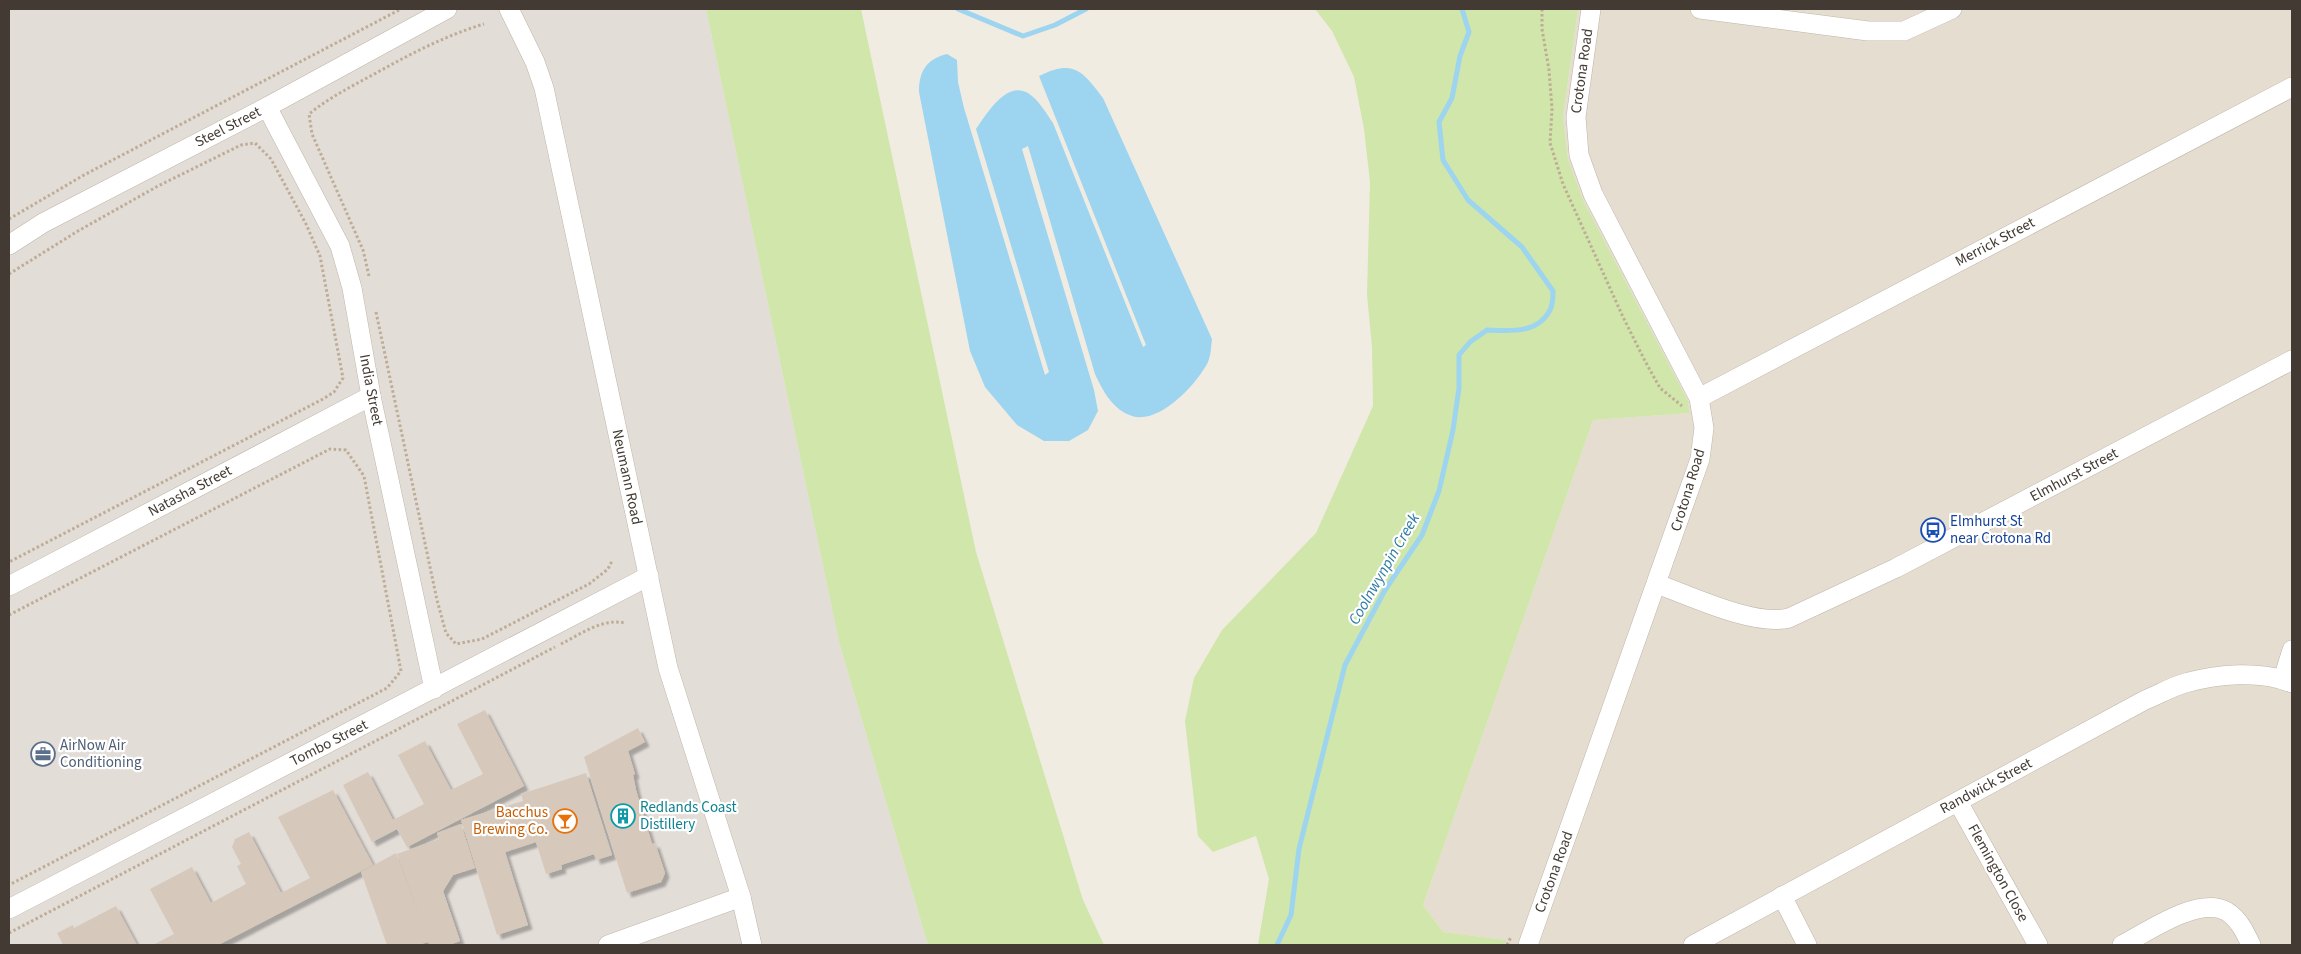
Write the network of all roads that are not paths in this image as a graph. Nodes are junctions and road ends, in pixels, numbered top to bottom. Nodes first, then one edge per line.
1 (447, 9) edge
2 (509, 9) edge
3 (1591, 9) edge
4 (1700, 9) edge
5 (1952, 9) edge
6 (2292, 86) edge
7 (267, 106) junction
8 (9, 245) edge
9 (2292, 360) edge
10 (371, 396) junction
11 (1698, 398) junction
12 (649, 576) junction
13 (1657, 584) junction
14 (9, 586) edge
15 (2292, 650) edge
16 (2288, 681) edge
17 (434, 689) junction
18 (1958, 802) junction
19 (1782, 896) junction
20 (741, 897) junction
21 (9, 909) edge
22 (1534, 944) edge
23 (608, 945) edge
24 (752, 945) edge
25 (1693, 945) edge
26 (1807, 945) edge
27 (2038, 945) edge
28 (2122, 945) edge
29 (2251, 945) edge

1 - 7 street, Steel Street
2 - 12 street, Neumann Road
3 - 11 street, Crotona Road
4 - 5 street
6 - 11 street, Merrick Street
7 - 8 street, Steel Street
7 - 10 street, India Street
9 - 13 street, Elmhurst Street
10 - 14 street, Natasha Street
10 - 17 street, India Street
11 - 13 street, Crotona Road
12 - 17 street, Tombo Street
12 - 20 street, Neumann Road
13 - 22 street, Crotona Road
15 - 16 street
16 - 18 street, Randwick Street
17 - 21 street, Tombo Street
18 - 19 street, Randwick Street
18 - 27 street, Flemington Close
19 - 25 street, Randwick Street
19 - 26 street
20 - 23 street
20 - 24 street, Neumann Road
28 - 29 street

